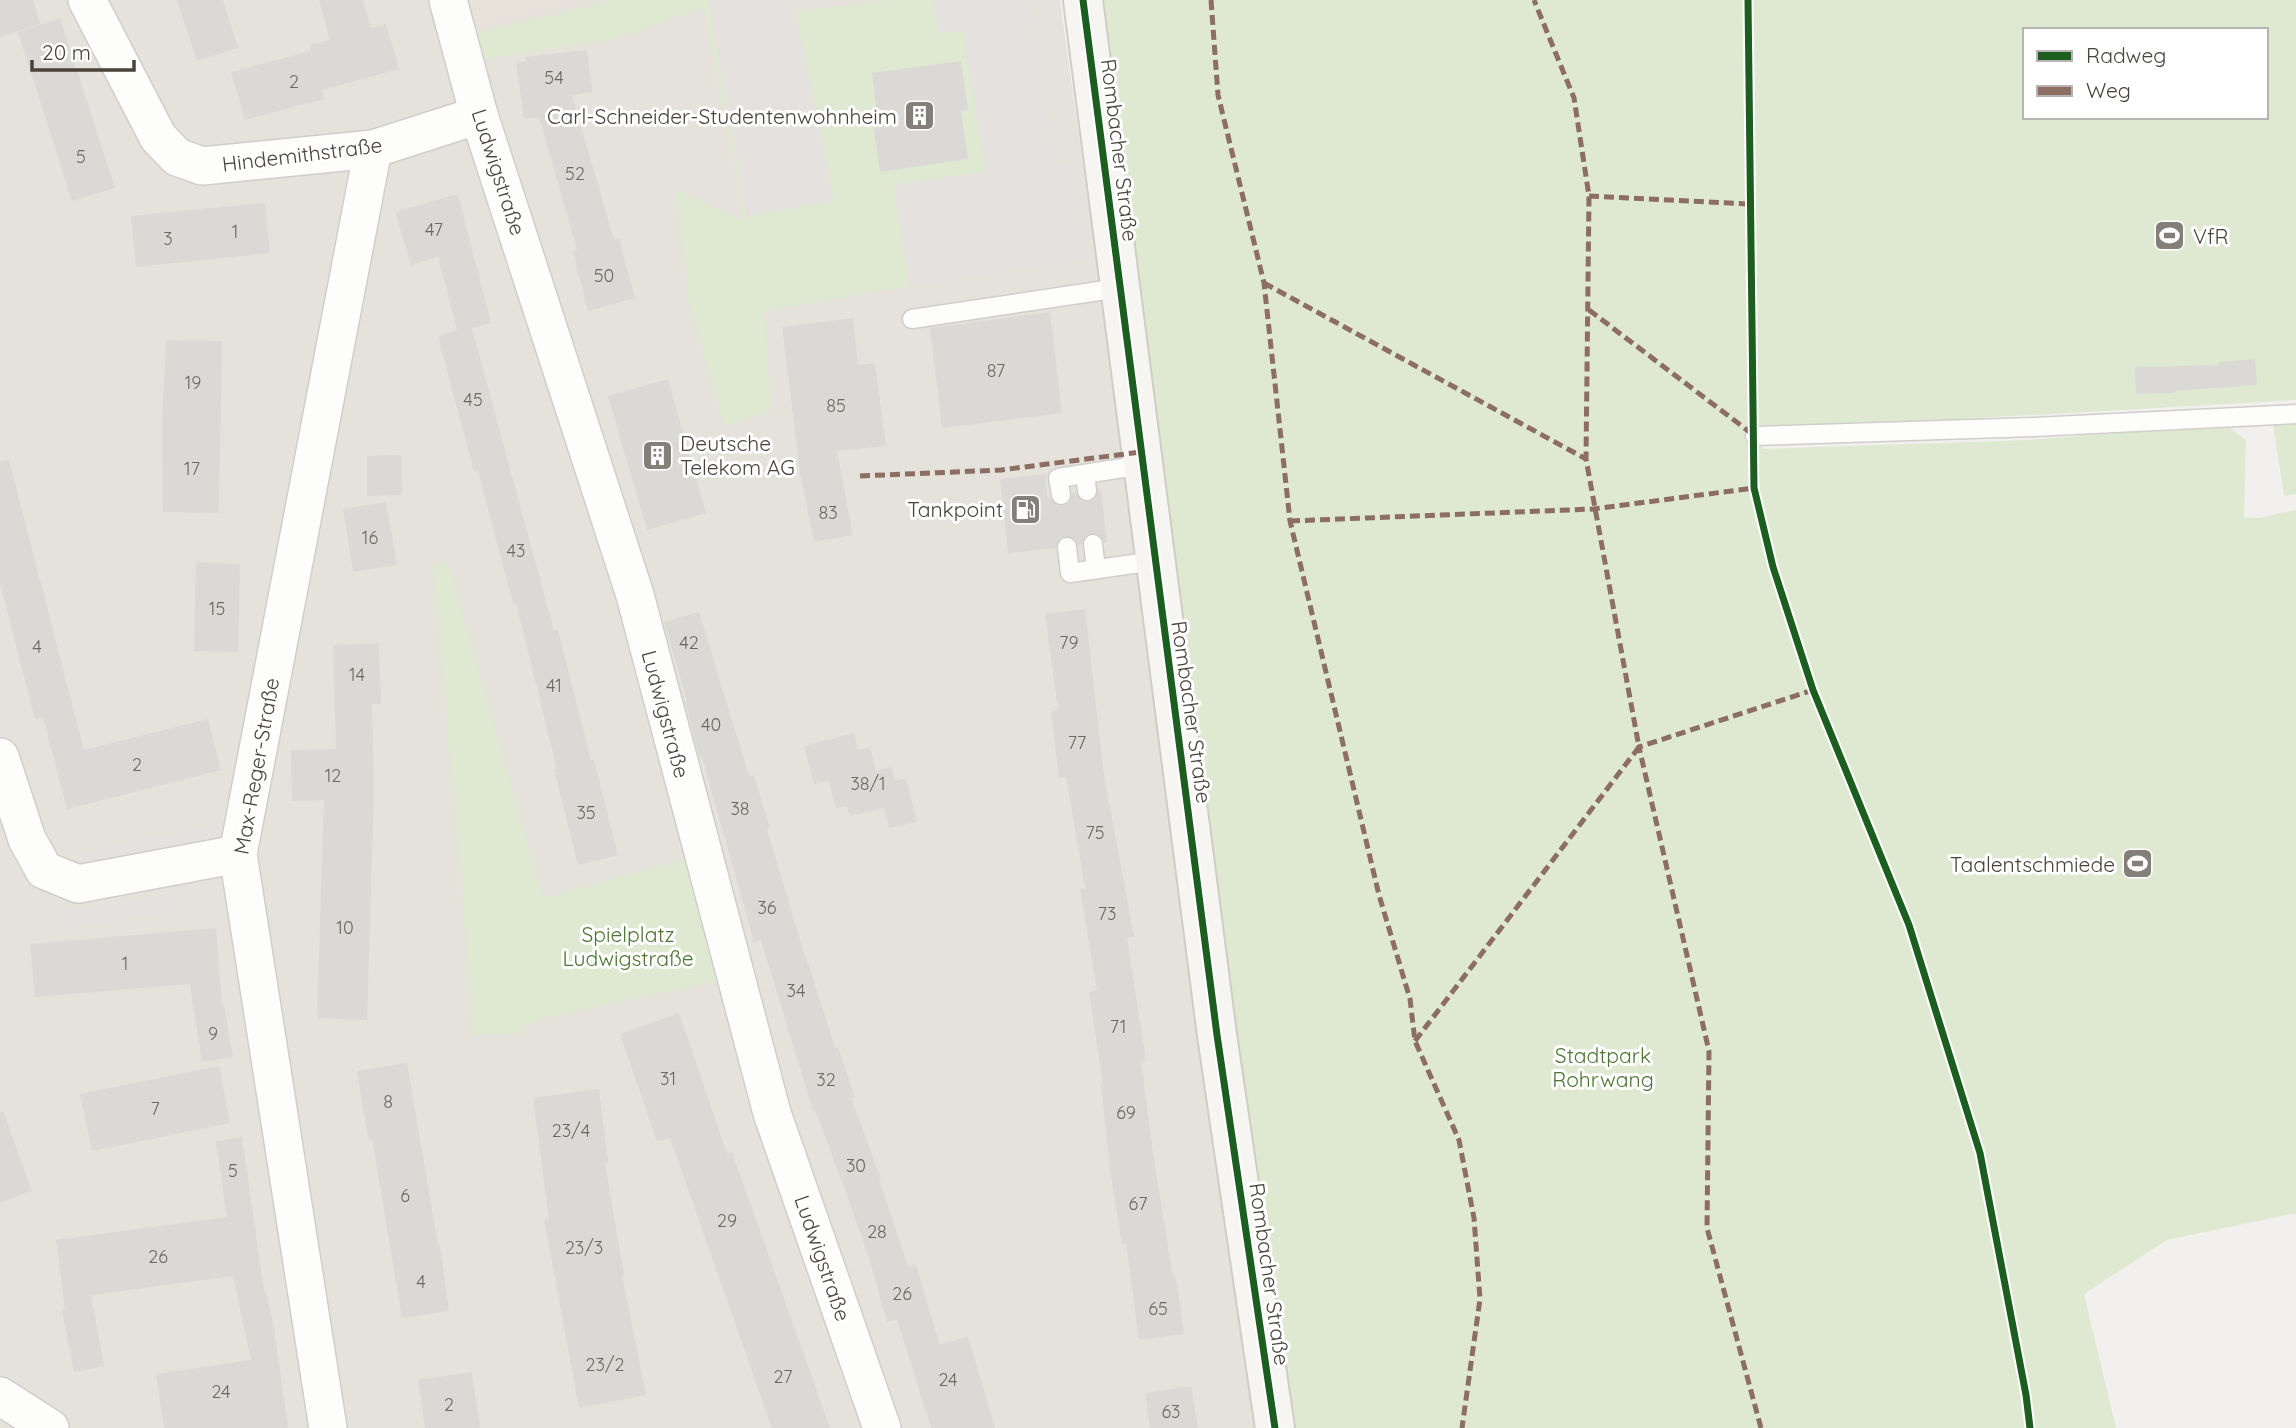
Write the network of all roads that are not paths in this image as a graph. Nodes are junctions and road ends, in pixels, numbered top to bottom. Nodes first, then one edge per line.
1 (87, 0) edge
2 (449, 0) edge
3 (1083, 0) edge
4 (479, 115) junction
5 (373, 149) junction
6 (1119, 288) junction
7 (912, 319) dead end
8 (2296, 414) edge
9 (1755, 436) dead end
10 (1142, 465) junction
11 (1061, 495) dead end
12 (1093, 544) dead end
13 (1067, 547) dead end
14 (1154, 561) junction
15 (1096, 569) junction
16 (0, 757) edge
17 (238, 854) junction
18 (0, 1396) edge
19 (50, 1428) edge
20 (328, 1428) edge
21 (882, 1428) edge
22 (1275, 1428) edge

1 - 5 street, Hindemithstraße
2 - 4 street, Ludwigstraße
3 - 6 main road, Rombacher Straße
4 - 5 street, Hindemithstraße
4 - 21 street, Ludwigstraße
5 - 17 street, Max-Reger-Straße
6 - 7 lane
6 - 10 main road, Rombacher Straße
8 - 9 lane
10 - 11 lane
10 - 14 main road, Rombacher Straße
12 - 15 lane
13 - 15 lane
14 - 15 lane
14 - 22 main road, Rombacher Straße
16 - 17 street
17 - 20 street, Max-Reger-Straße
18 - 19 street

